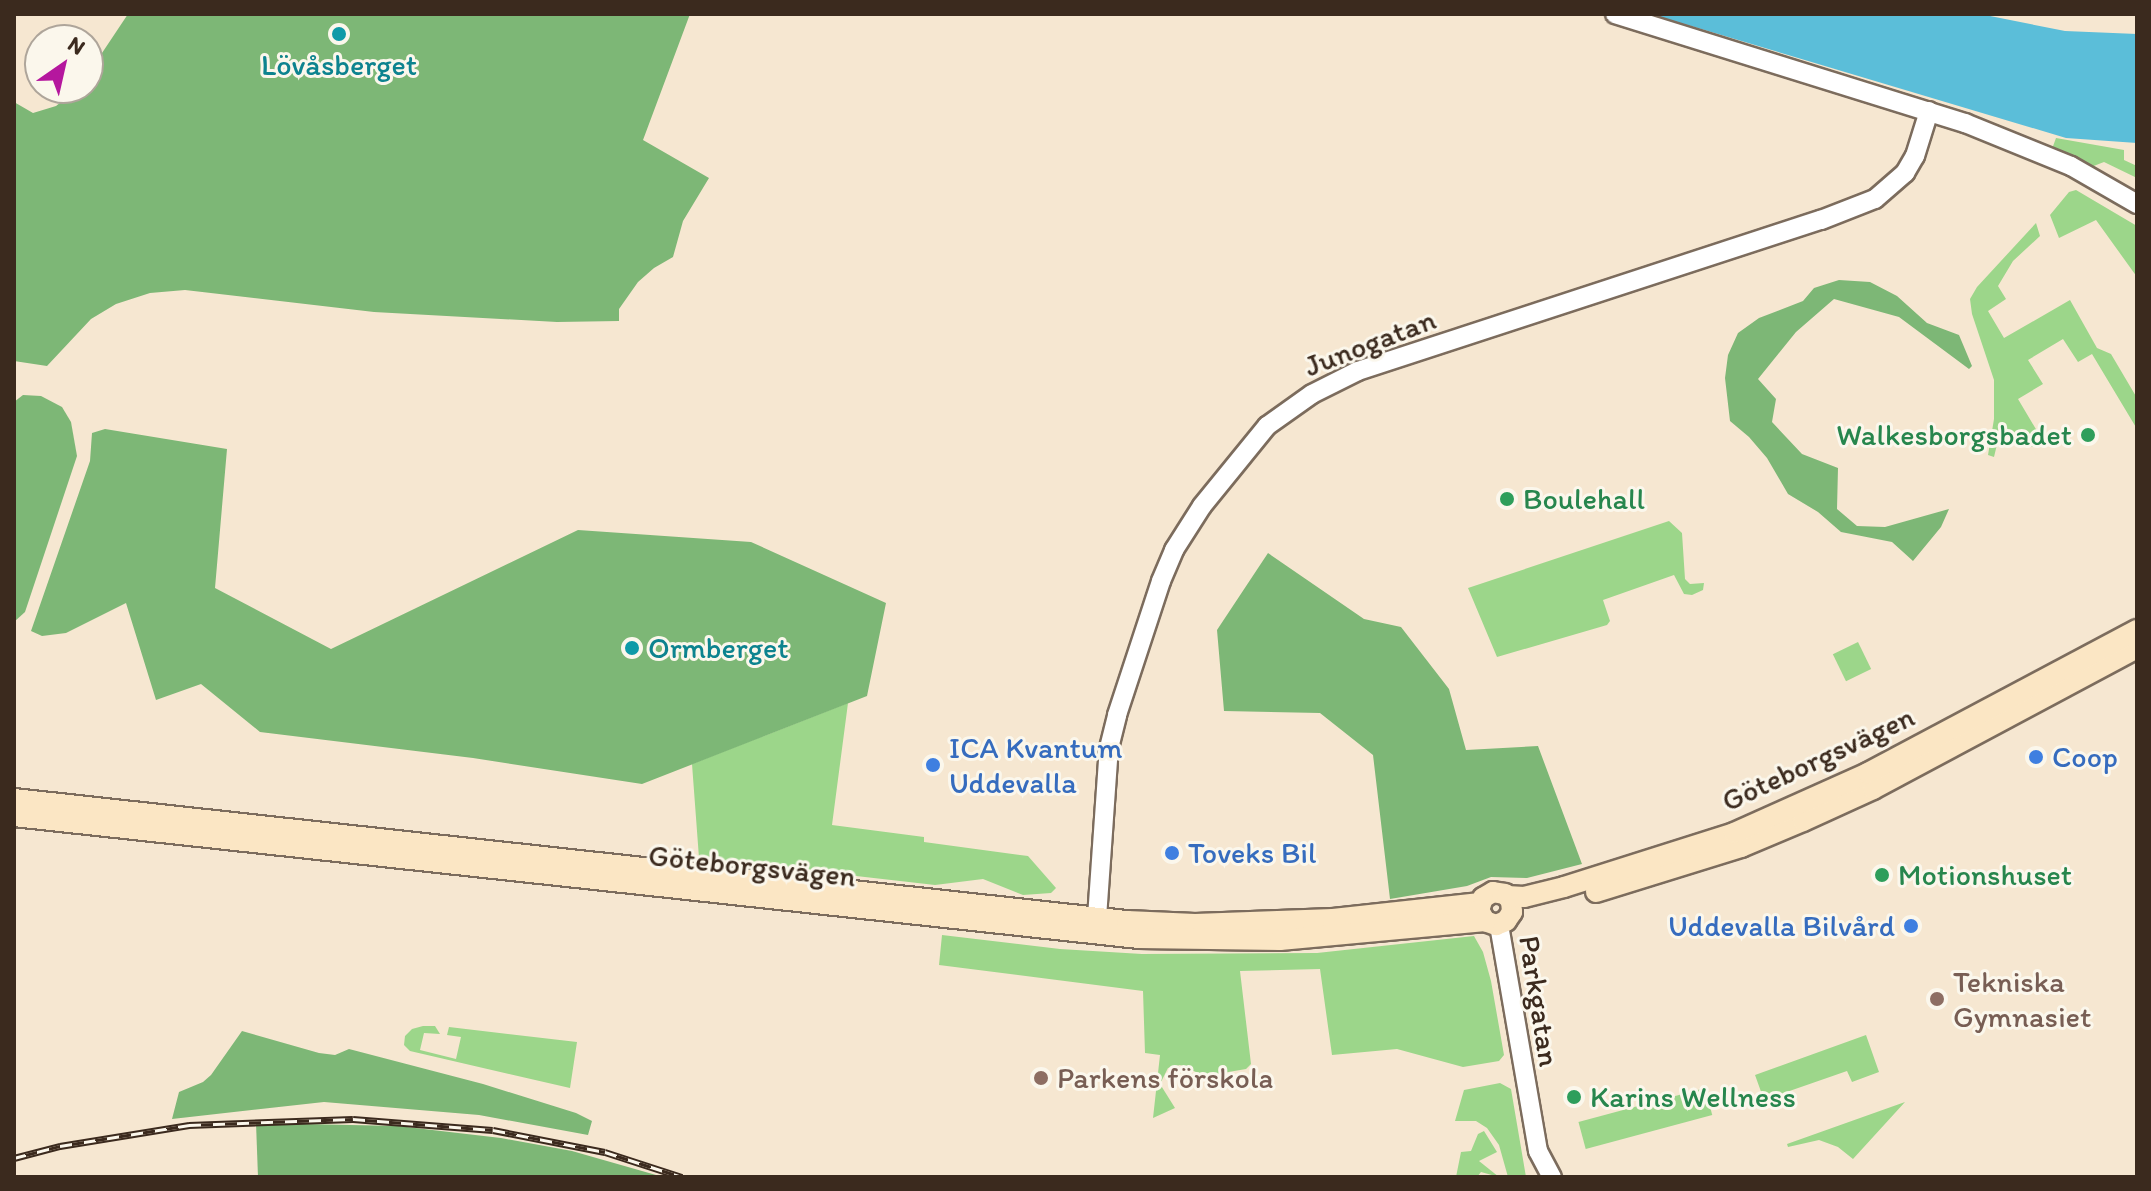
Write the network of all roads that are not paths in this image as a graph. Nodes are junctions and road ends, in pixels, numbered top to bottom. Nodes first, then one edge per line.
1 (1615, 14) edge
2 (1929, 111) junction
3 (2137, 204) edge
4 (2137, 630) edge
5 (2137, 648) edge
6 (14, 799) edge
7 (14, 816) edge
8 (1496, 912) junction
9 (1096, 926) junction
10 (1552, 1177) edge

1 - 2 street
2 - 3 street
2 - 9 street, Junogatan
4 - 8 main road, Göteborgsvägen
5 - 8 main road, Göteborgsvägen
6 - 9 main road, Göteborgsvägen
7 - 9 main road, Göteborgsvägen
8 - 9 main road, Göteborgsvägen
8 - 10 street, Parkgatan

